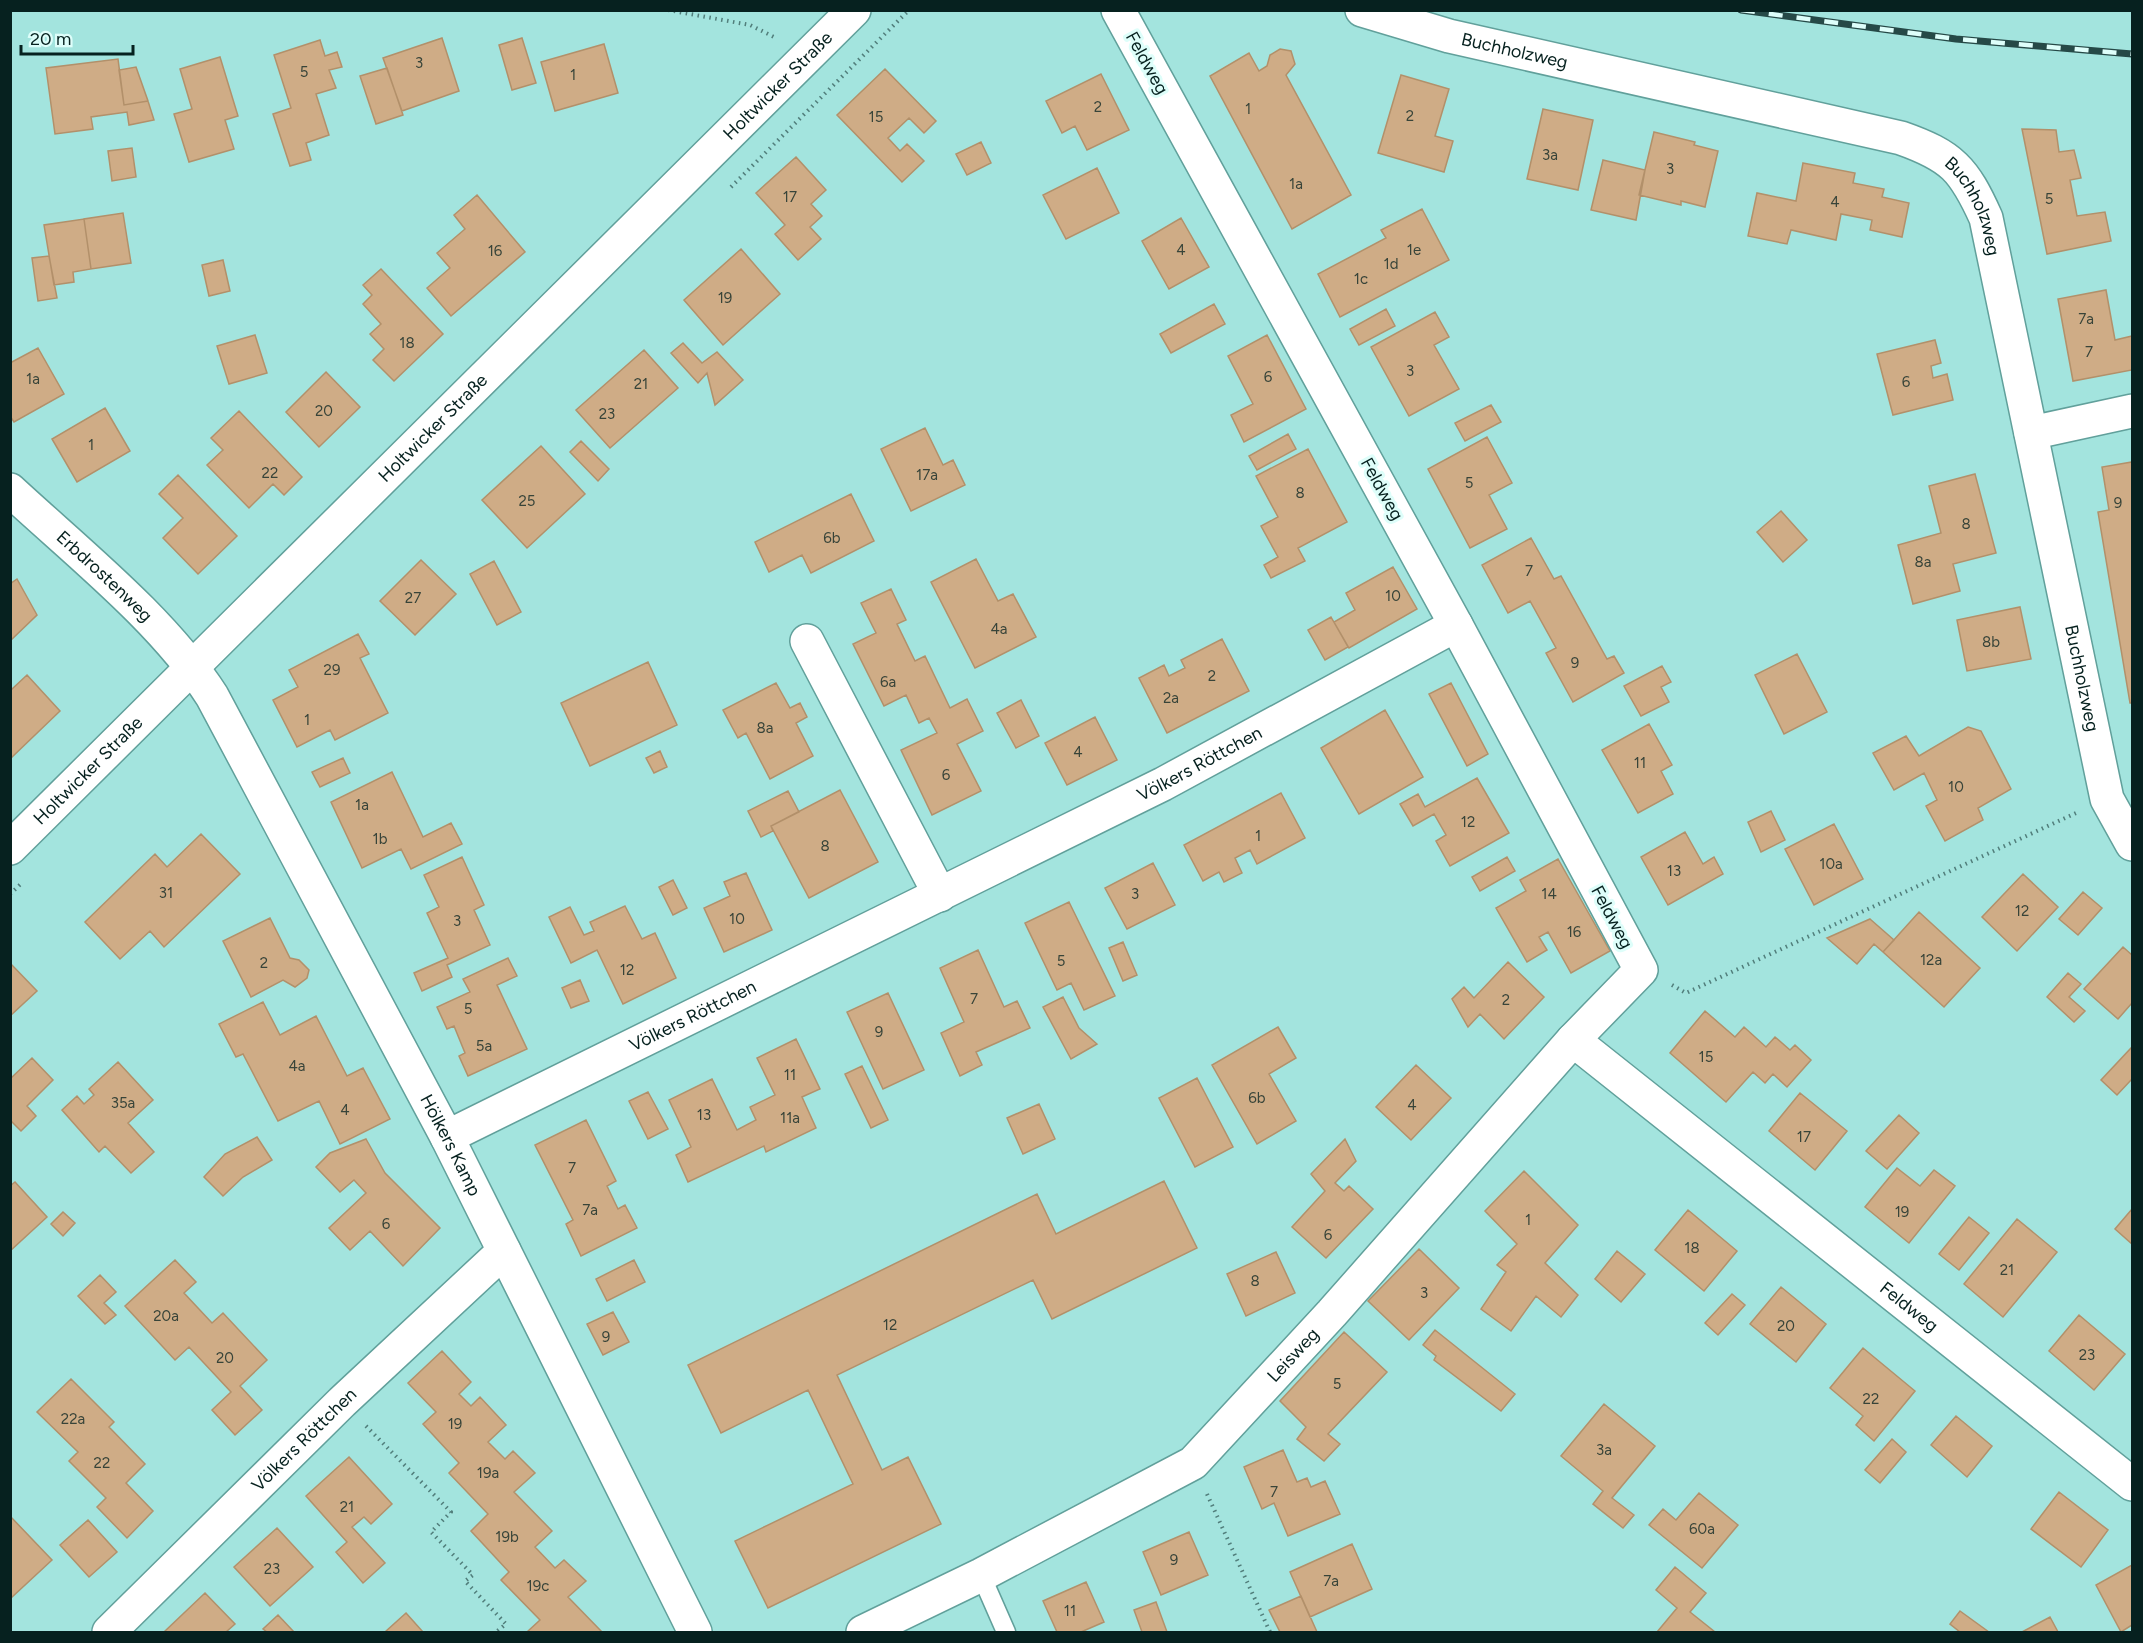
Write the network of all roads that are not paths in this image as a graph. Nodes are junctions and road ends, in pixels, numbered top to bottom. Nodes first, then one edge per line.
1 (854, 10) edge
2 (1118, 10) edge
3 (1362, 10) edge
4 (2133, 411) edge
5 (2031, 433) junction
6 (10, 490) edge
7 (1456, 625) junction
8 (807, 641) dead end
9 (193, 666) junction
10 (2133, 844) edge
11 (10, 848) edge
12 (940, 895) junction
13 (1641, 970) joint
14 (1573, 1040) junction
15 (447, 1137) junction
16 (504, 1251) junction
17 (2133, 1484) edge
18 (981, 1575) junction
19 (109, 1632) edge
20 (695, 1632) edge
21 (863, 1632) edge
22 (1006, 1632) edge

1 - 9 street, Holtwicker Straße
2 - 7 street, Feldweg
3 - 5 street, Buchholzweg
4 - 5 street
5 - 10 street, Buchholzweg
6 - 9 street, Erbdrostenweg
7 - 12 street, Völkers Röttchen
7 - 13 street, Feldweg
8 - 12 street
9 - 11 street, Holtwicker Straße
9 - 15 street, Hölkers Kamp
12 - 15 street, Völkers Röttchen
13 - 14 street, Leisweg
14 - 17 street, Feldweg
14 - 18 street, Leisweg
15 - 16 street, Hölkers Kamp
16 - 19 street, Völkers Röttchen
16 - 20 street, Hölkers Kamp
18 - 21 street, Leisweg
18 - 22 lane

